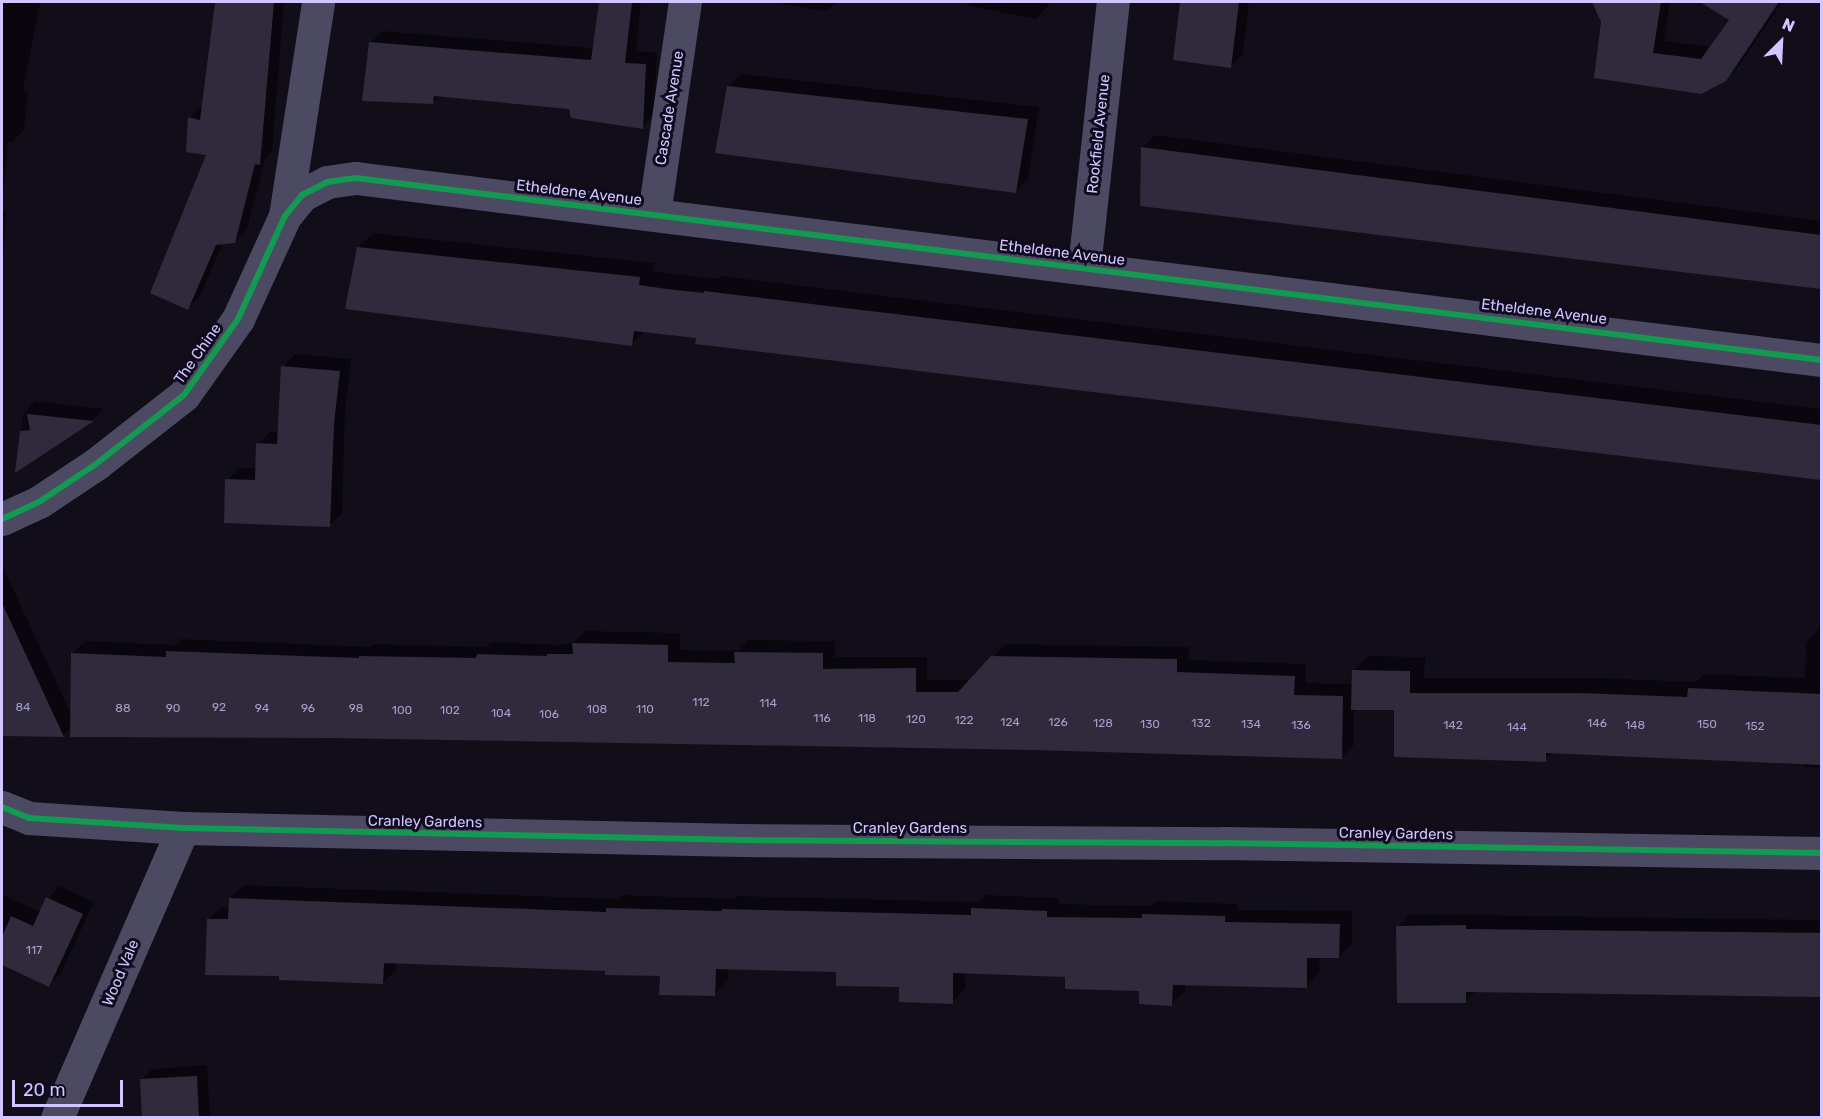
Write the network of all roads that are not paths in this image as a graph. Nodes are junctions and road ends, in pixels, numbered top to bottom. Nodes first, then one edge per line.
1 (318, 2) edge
2 (686, 2) edge
3 (1113, 2) edge
4 (294, 206) junction
5 (654, 214) junction
6 (1084, 267) junction
7 (1821, 360) edge
8 (2, 519) edge
9 (2, 807) edge
10 (183, 828) junction
11 (1821, 853) edge
12 (57, 1118) edge

1 - 4 street, The Chine
2 - 5 street, Cascade Avenue
3 - 6 street, Rookfield Avenue
4 - 5 street, Etheldene Avenue
4 - 8 street, The Chine
5 - 6 street, Etheldene Avenue
6 - 7 street, Etheldene Avenue
9 - 10 street, Cranley Gardens
10 - 11 street, Cranley Gardens
10 - 12 street, Wood Vale

